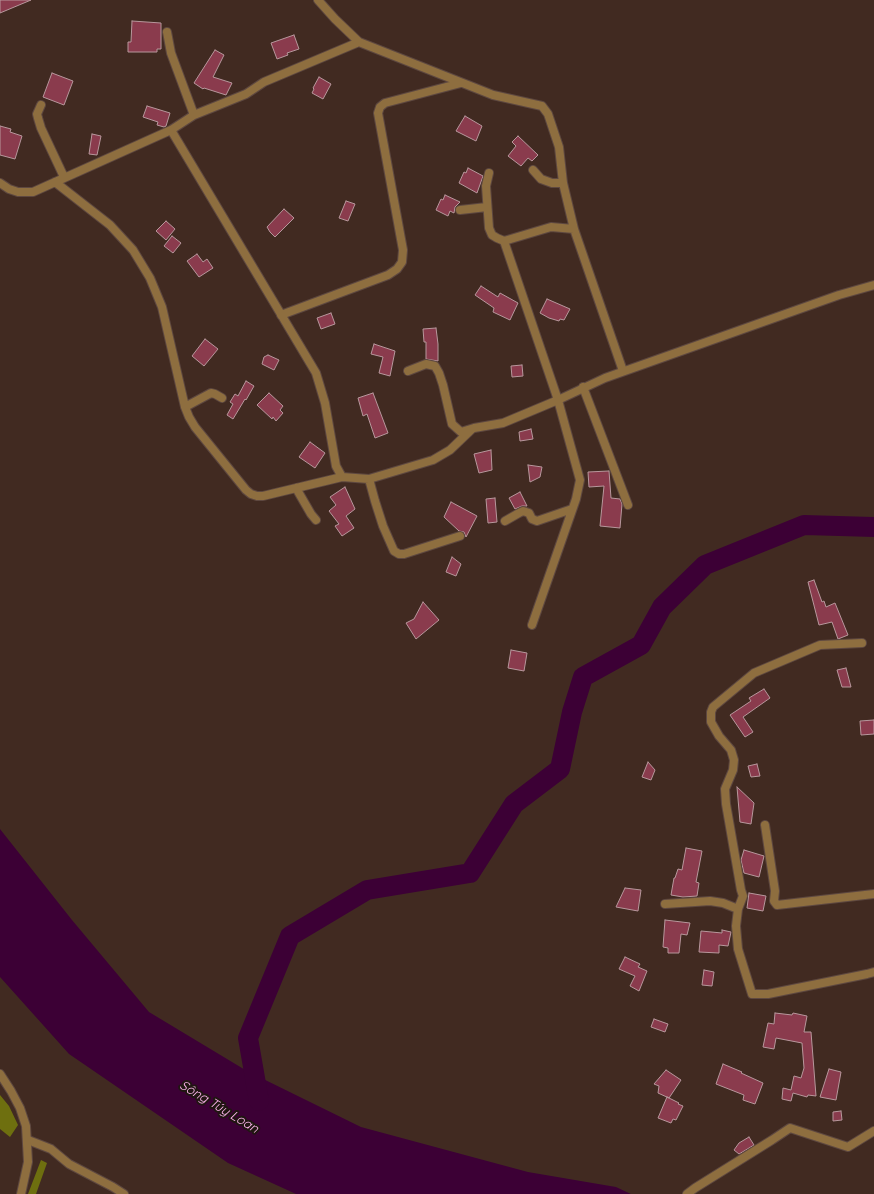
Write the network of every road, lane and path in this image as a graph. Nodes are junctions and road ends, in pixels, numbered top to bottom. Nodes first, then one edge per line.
1 (318, 0) edge
2 (167, 32) dead end
3 (359, 42) junction
4 (461, 83) junction
5 (41, 105) dead end
6 (194, 115) junction
7 (171, 130) junction
8 (533, 170) dead end
9 (489, 173) dead end
10 (64, 177) junction
11 (55, 182) junction
12 (0, 183) edge
13 (563, 183) junction
14 (487, 207) junction
15 (460, 210) dead end
16 (574, 229) junction
17 (504, 241) junction
18 (874, 285) edge
19 (282, 315) junction
20 (408, 371) dead end
21 (623, 371) junction
22 (583, 387) junction
23 (222, 398) dead end
24 (558, 400) junction
25 (185, 407) junction
26 (474, 428) junction
27 (342, 477) junction
28 (369, 479) junction
29 (296, 488) junction
30 (628, 505) dead end
31 (572, 509) junction
32 (316, 520) dead end
33 (505, 521) dead end
34 (460, 536) dead end
35 (532, 624) dead end
36 (862, 643) dead end
37 (765, 825) dead end
38 (874, 894) edge
39 (665, 904) dead end
40 (738, 909) junction
41 (874, 972) edge
42 (0, 1074) edge
43 (874, 1131) edge
44 (28, 1140) junction
45 (21, 1194) edge
46 (124, 1194) edge
47 (687, 1194) edge

1 - 3 street
2 - 6 street
3 - 4 street
3 - 6 street
4 - 13 street
4 - 19 street
5 - 10 street
6 - 7 street
7 - 10 street
7 - 19 street
8 - 13 street
9 - 14 street
10 - 11 street
11 - 12 street
11 - 25 street
13 - 16 street
14 - 15 street
14 - 17 street
16 - 17 street
16 - 21 street
17 - 24 street
18 - 21 street
19 - 27 street
20 - 26 street
21 - 22 street
22 - 24 street
22 - 30 street
23 - 25 street
24 - 26 street
24 - 31 street
25 - 29 street
26 - 28 street
27 - 28 street
27 - 29 street
28 - 34 street
29 - 32 street
31 - 33 street
31 - 35 street
36 - 40 street
37 - 38 street
39 - 40 street
40 - 41 street
42 - 44 street
43 - 47 street
44 - 45 street
44 - 46 street

